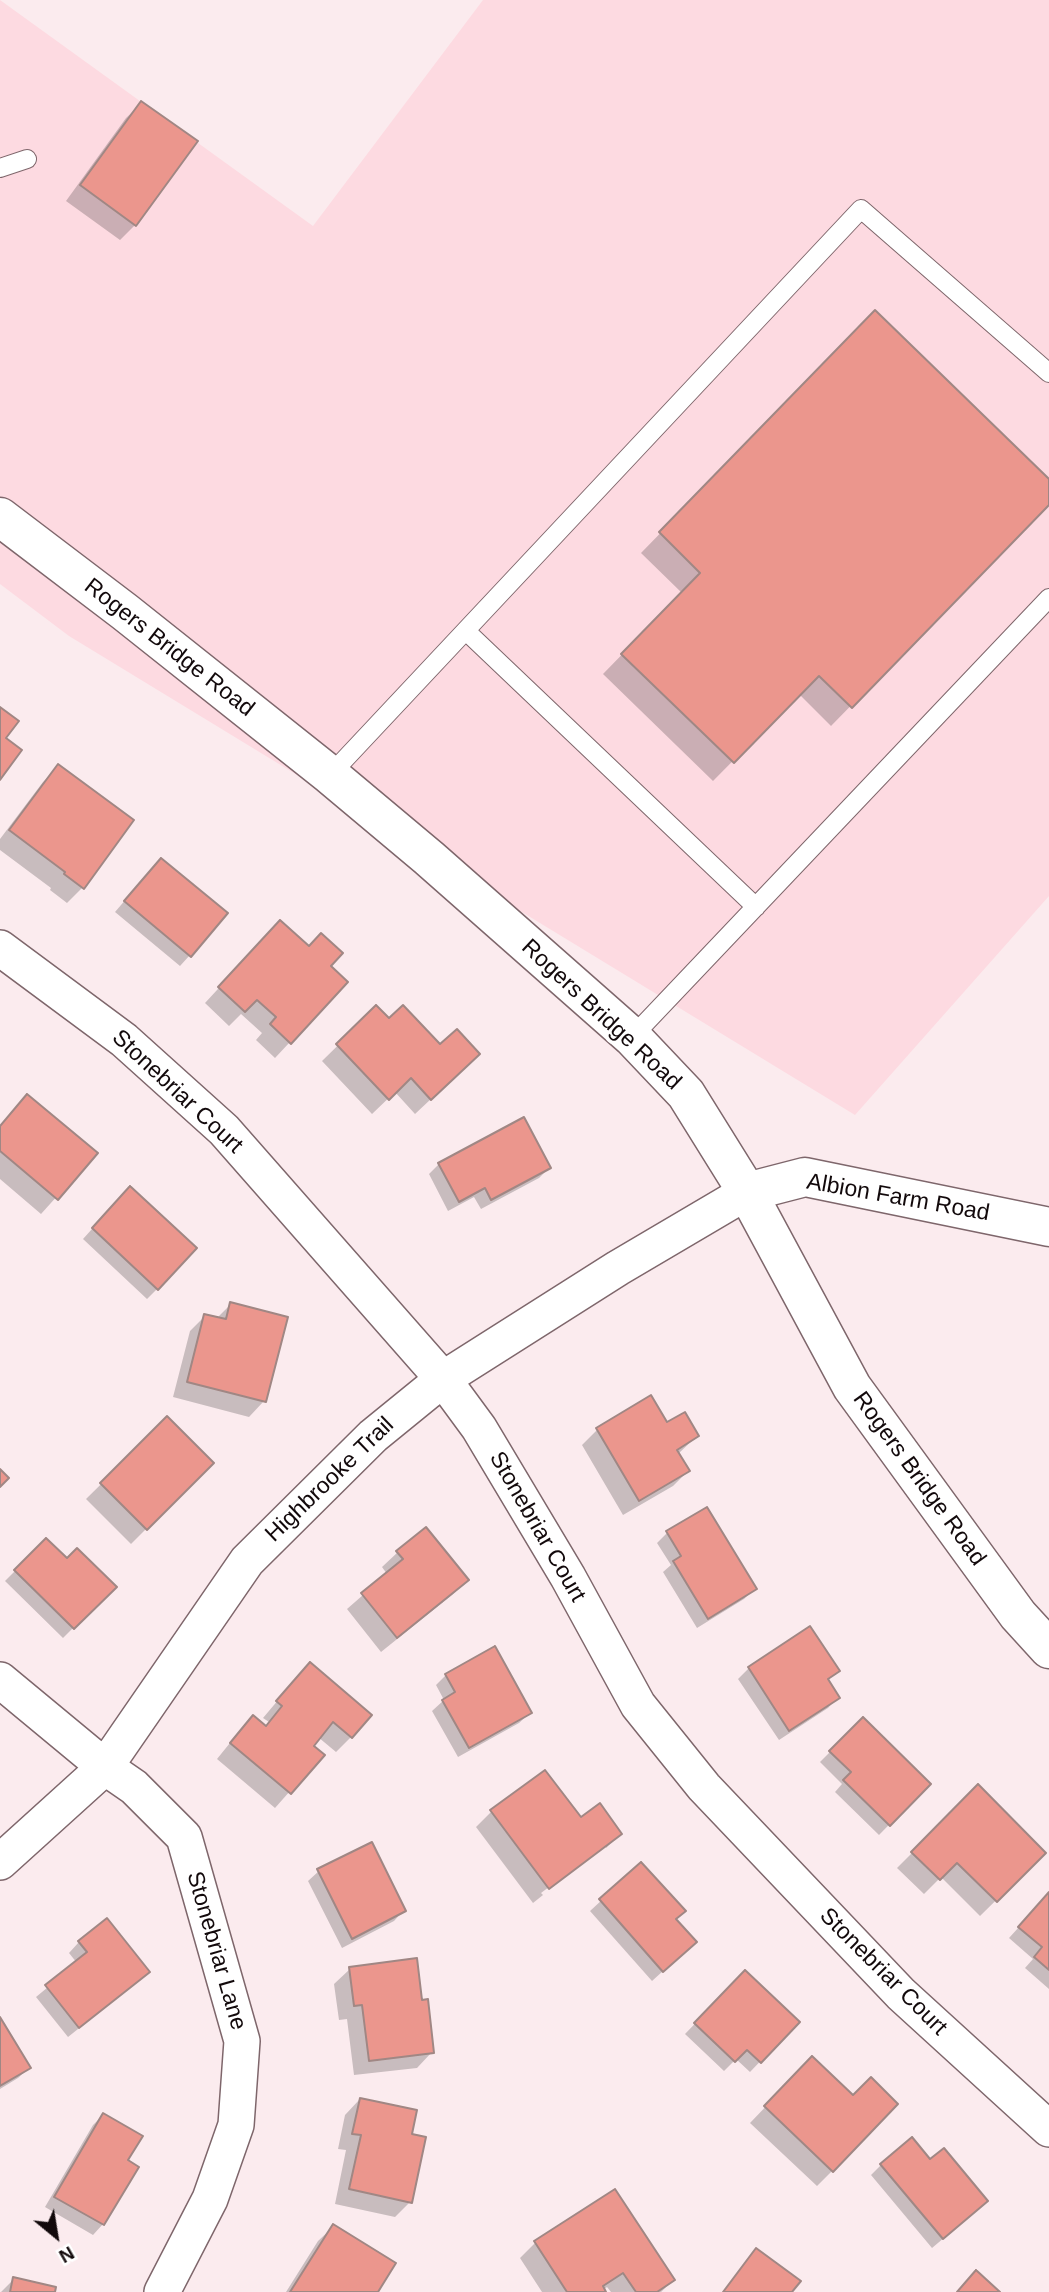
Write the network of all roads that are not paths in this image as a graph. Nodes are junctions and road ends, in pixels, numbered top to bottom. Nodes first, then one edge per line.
1 (27, 159) dead end
2 (0, 169) edge
3 (1049, 373) edge
4 (0, 517) edge
5 (1049, 598) edge
6 (466, 631) junction
7 (330, 775) junction
8 (756, 907) junction
9 (0, 947) edge
10 (632, 1037) junction
11 (747, 1192) junction
12 (1049, 1227) edge
13 (443, 1379) junction
14 (1049, 1649) edge
15 (0, 1680) edge
16 (105, 1767) junction
17 (0, 1863) edge
18 (1049, 2129) edge
19 (162, 2292) edge

1 - 2 lane
3 - 6 lane
4 - 7 street, Rogers Bridge Road
5 - 8 lane
6 - 7 lane
6 - 8 lane
7 - 10 street, Rogers Bridge Road
8 - 10 lane
9 - 13 street, Stonebriar Court
10 - 11 street, Rogers Bridge Road
11 - 12 street, Albion Farm Road
11 - 13 street, Highbrooke Trail
11 - 14 street, Rogers Bridge Road
13 - 16 street, Highbrooke Trail
13 - 18 street, Stonebriar Court
15 - 16 street, Stonebriar Lane
16 - 17 street, Highbrooke Trail
16 - 19 street, Stonebriar Lane

